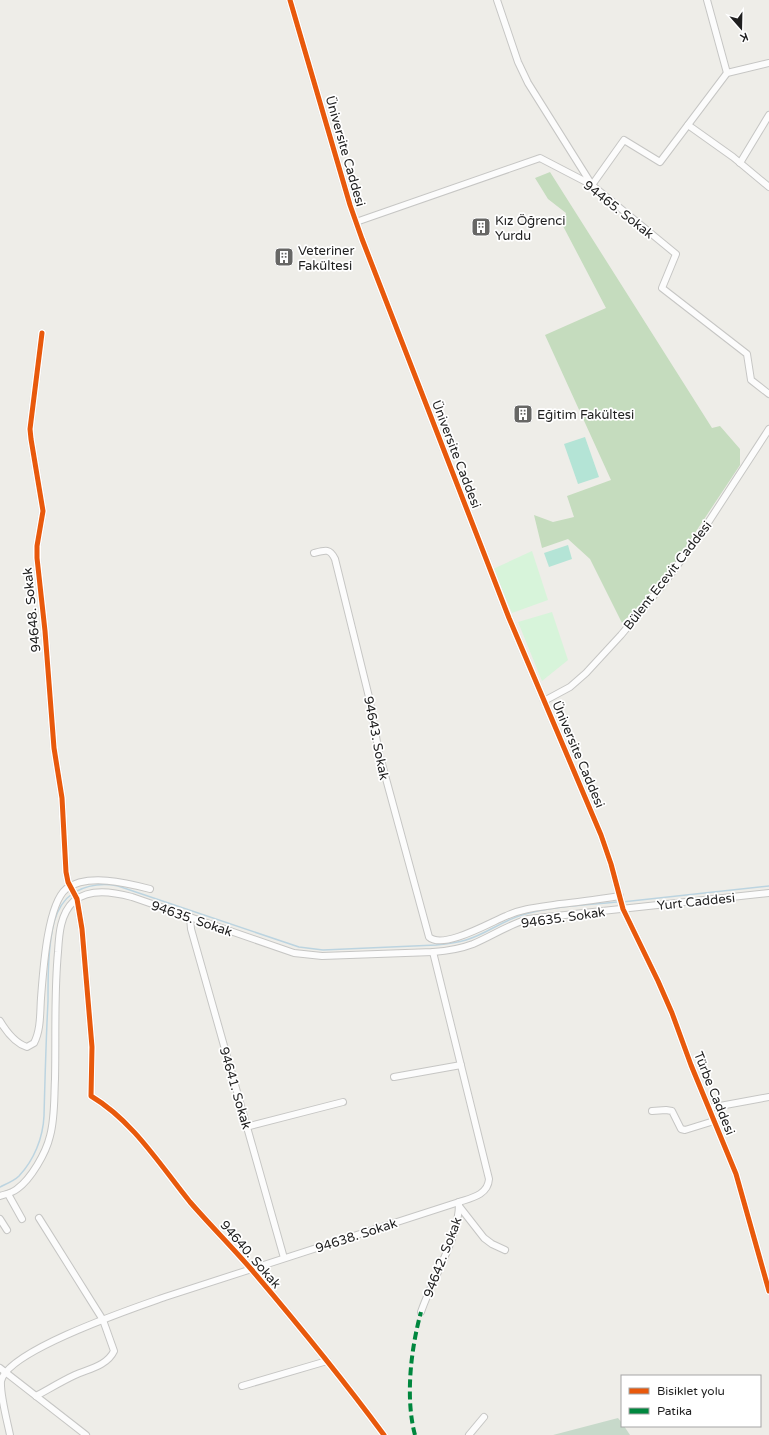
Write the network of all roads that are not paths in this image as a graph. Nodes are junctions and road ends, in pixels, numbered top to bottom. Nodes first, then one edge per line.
1 (290, 0) edge
2 (497, 0) edge
3 (707, 0) edge
4 (769, 63) edge
5 (727, 73) junction
6 (769, 115) edge
7 (688, 125) junction
8 (740, 163) junction
9 (592, 184) junction
10 (769, 187) edge
11 (356, 222) junction
12 (42, 333) dead end
13 (769, 394) edge
14 (769, 430) edge
15 (314, 553) dead end
16 (544, 701) junction
17 (70, 886) junction
18 (150, 889) dead end
19 (769, 893) edge
20 (620, 896) junction
21 (78, 899) junction
22 (623, 909) junction
23 (190, 917) junction
24 (431, 939) joint
25 (433, 952) junction
26 (0, 1021) edge
27 (461, 1065) junction
28 (394, 1077) dead end
29 (769, 1097) edge
30 (343, 1102) dead end
31 (709, 1108) junction
32 (652, 1111) dead end
33 (714, 1121) junction
34 (246, 1127) junction
35 (8, 1194) junction
36 (0, 1196) edge
37 (459, 1204) junction
38 (39, 1218) dead end
39 (0, 1219) edge
40 (22, 1219) dead end
41 (7, 1230) dead end
42 (505, 1250) dead end
43 (284, 1258) junction
44 (251, 1269) junction
45 (769, 1291) edge
46 (421, 1312) dead end
47 (102, 1320) junction
48 (327, 1361) junction
49 (3, 1370) edge
50 (242, 1386) dead end
51 (36, 1396) junction
52 (484, 1417) dead end
53 (10, 1435) edge
54 (86, 1435) edge
55 (384, 1435) edge
56 (469, 1435) edge

1 - 11 street, Üniversite Caddesi
2 - 9 street
3 - 5 street
4 - 5 street
5 - 7 street
6 - 8 street
7 - 8 street
7 - 9 street
8 - 10 street
9 - 11 street, 94465. Sokak
9 - 13 street, 94465. Sokak
11 - 16 street, Üniversite Caddesi
12 - 17 street, 94648. Sokak
14 - 16 street, Bülent Ecevit Caddesi
15 - 24 street, 94643. Sokak
16 - 20 street, Üniversite Caddesi
17 - 18 street
17 - 21 street, 94648. Sokak
17 - 26 street
19 - 22 street, Yurt Caddesi
20 - 22 street, Üniversite Caddesi
20 - 24 street, 94635. Sokak
21 - 23 street, 94635. Sokak
21 - 35 street, 94635. Sokak
21 - 44 street, 94640. Sokak
22 - 25 street, 94635. Sokak
22 - 31 street, Türbe Caddesi
23 - 25 street, 94635. Sokak
23 - 34 street, 94641. Sokak
25 - 27 street, 94638. Sokak
27 - 28 street
27 - 37 street, 94638. Sokak
29 - 31 street
30 - 34 street
31 - 33 street, Türbe Caddesi
32 - 33 street
33 - 45 street, Türbe Caddesi
34 - 43 street, 94641. Sokak
35 - 36 street, 94635. Sokak
35 - 40 street
37 - 42 street
37 - 43 street, 94638. Sokak
37 - 46 street, 94642. Sokak
38 - 47 street
39 - 41 street
43 - 44 street, 94638. Sokak
44 - 47 street, 94638. Sokak
44 - 48 street, 94640. Sokak
47 - 49 street, 94638. Sokak
47 - 51 street
48 - 50 street
48 - 55 street, 94640. Sokak
49 - 51 street
49 - 53 street
51 - 54 street
52 - 56 street

